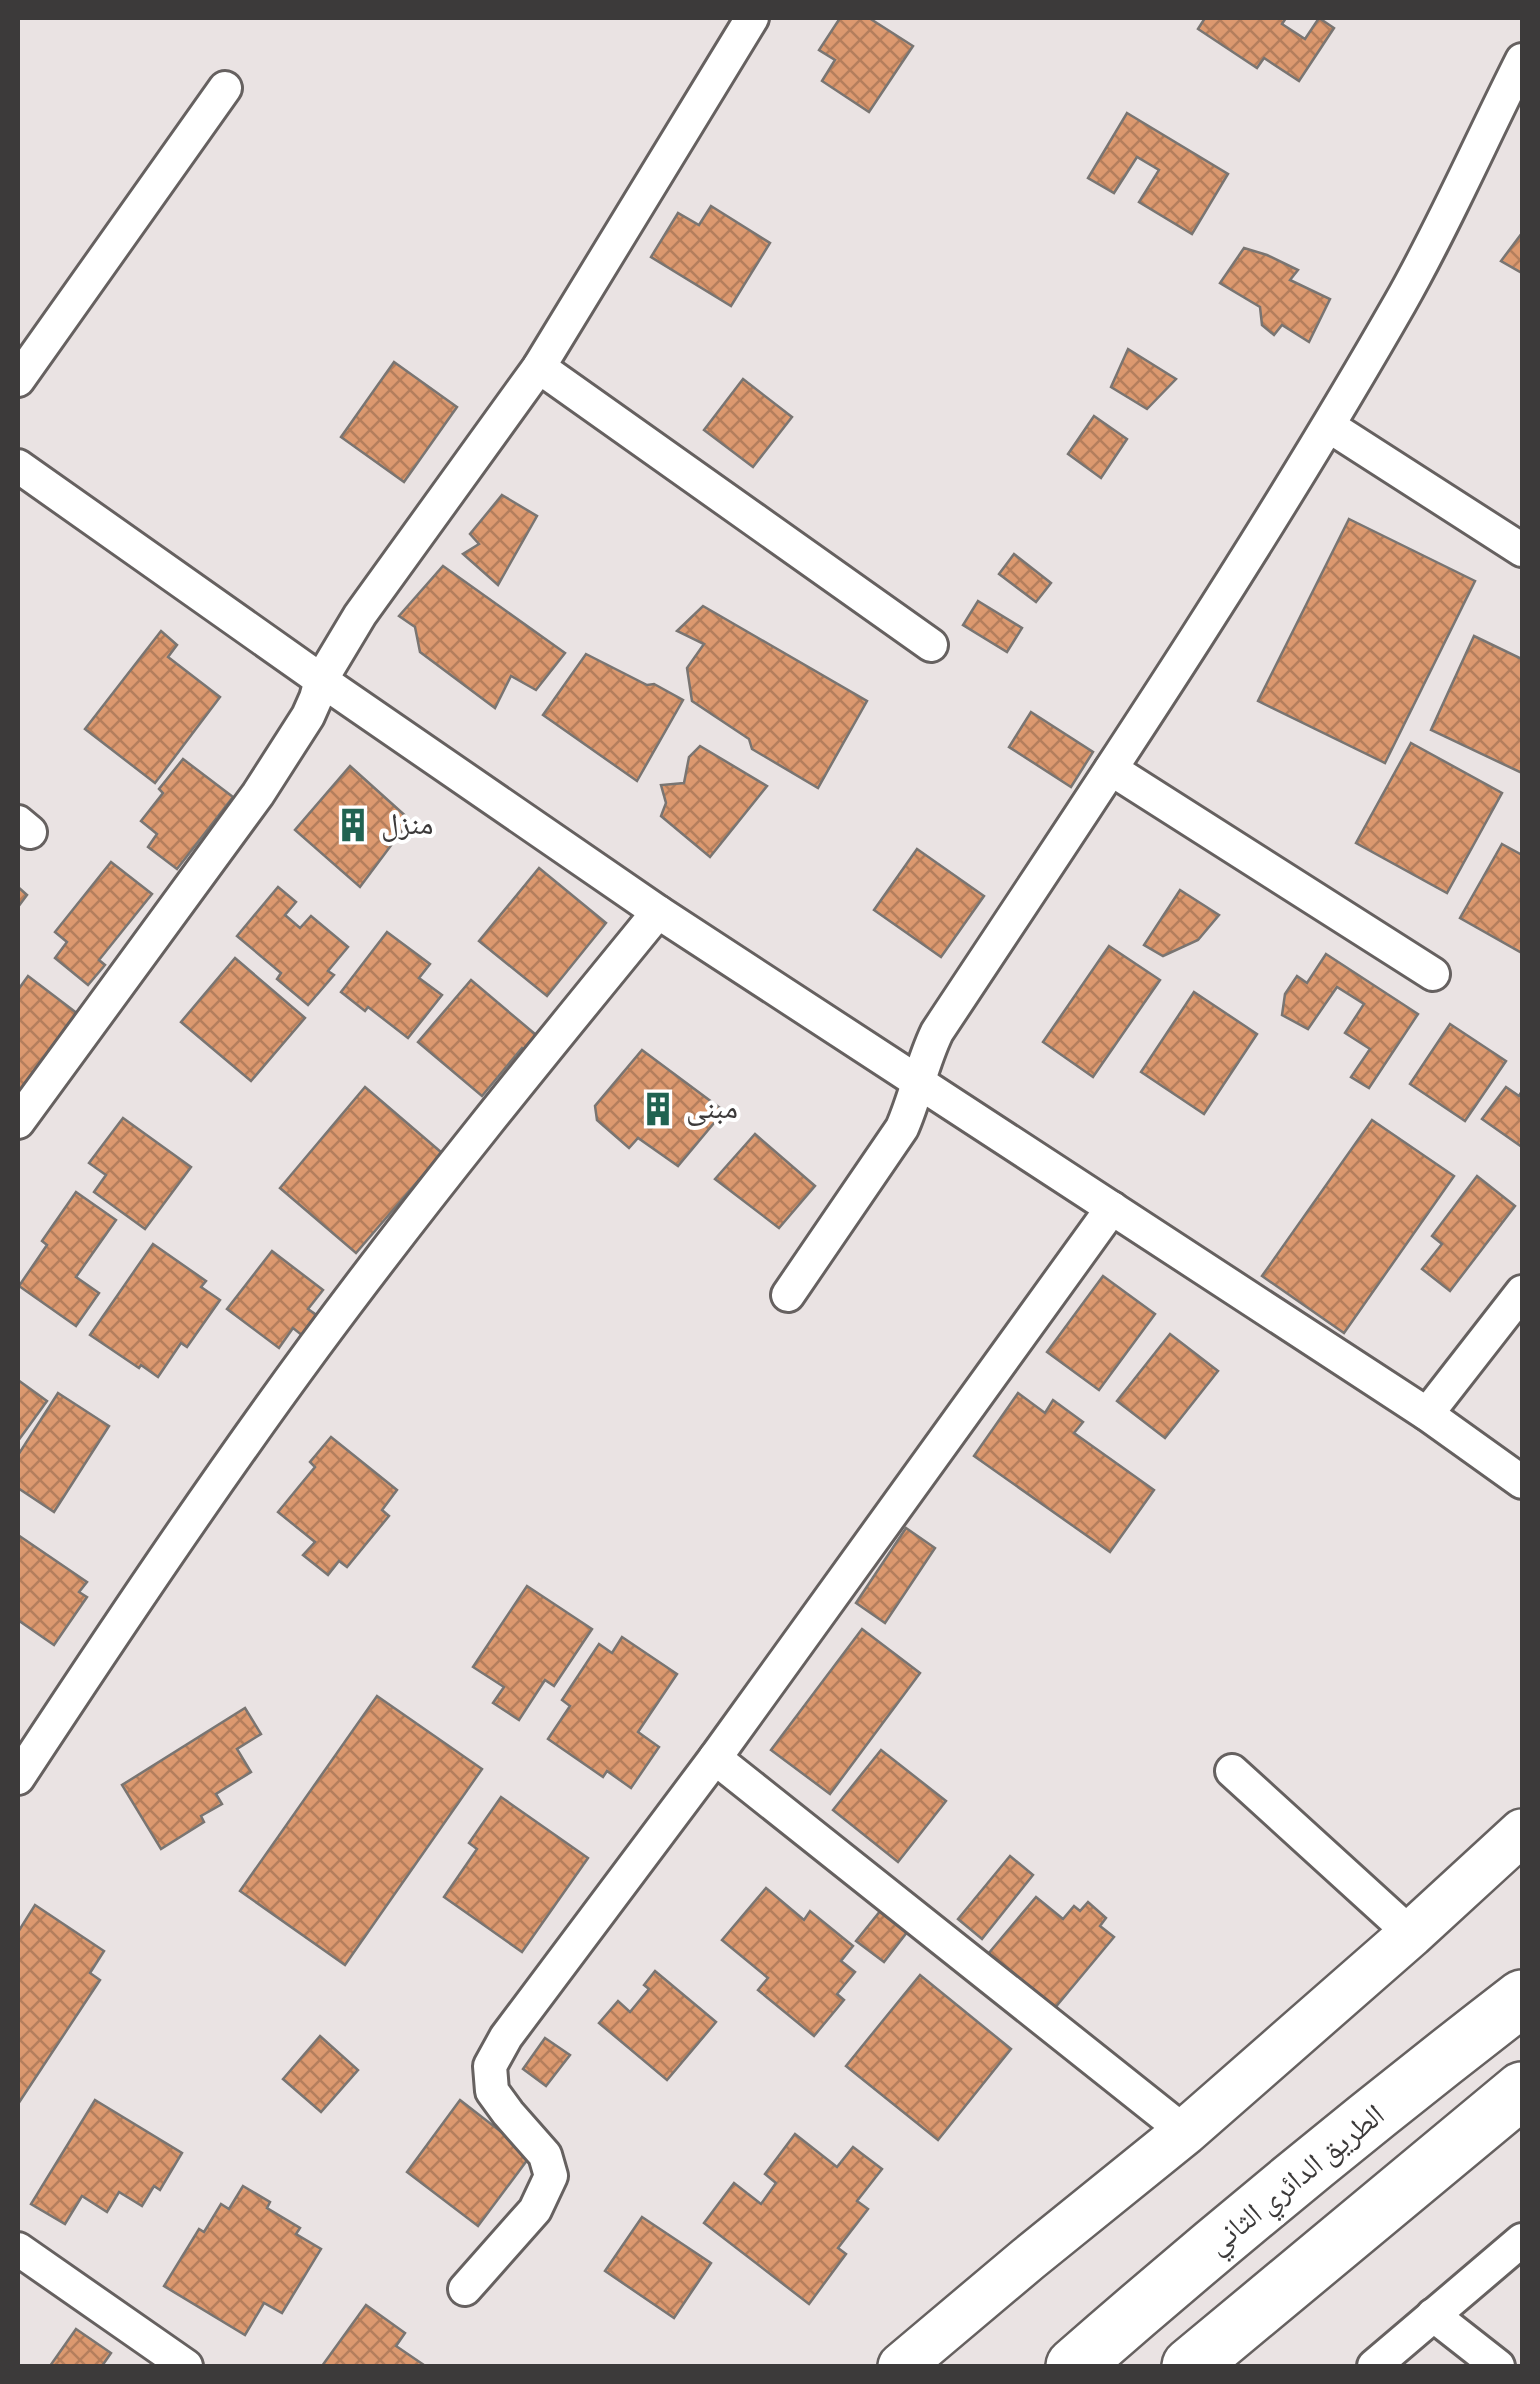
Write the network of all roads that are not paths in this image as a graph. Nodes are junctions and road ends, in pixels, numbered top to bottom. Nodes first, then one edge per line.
1 (752, 18) edge
2 (1522, 60) edge
3 (225, 88) dead end
4 (539, 366) junction
5 (18, 380) edge
6 (1329, 426) junction
7 (18, 466) edge
8 (1522, 550) edge
9 (931, 645) dead end
10 (321, 680) junction
11 (1111, 769) junction
12 (658, 912) junction
13 (1433, 974) dead end
14 (918, 1083) junction
15 (18, 1122) edge
16 (1112, 1208) junction
17 (1522, 1292) edge
18 (788, 1295) dead end
19 (1427, 1414) junction
20 (1522, 1482) edge
21 (715, 1758) junction
22 (1232, 1771) dead end
23 (18, 1778) edge
24 (1522, 1832) edge
25 (1411, 1934) junction
26 (1522, 1998) edge
27 (1522, 2090) edge
28 (1185, 2132) junction
29 (1522, 2240) edge
30 (18, 2249) edge
31 (465, 2289) dead end
32 (1432, 2315) junction
33 (186, 2366) edge
34 (901, 2366) edge
35 (1074, 2366) edge
36 (1190, 2366) edge
37 (1374, 2366) edge
38 (1498, 2366) edge

1 - 4 street
2 - 6 street
3 - 5 street
4 - 9 street
4 - 10 street
6 - 8 street
6 - 11 street
7 - 10 street
10 - 12 street
10 - 15 street
11 - 13 street
11 - 14 street
12 - 14 street
12 - 23 street
14 - 16 street
14 - 18 street
16 - 19 street
16 - 21 street
17 - 19 street
19 - 20 street
21 - 28 street
21 - 31 street
22 - 25 street
24 - 25 street
25 - 28 street
26 - 35 highway, الطريق الدائري الثاني
27 - 36 highway
28 - 34 street
29 - 32 street
30 - 33 street
32 - 37 street
32 - 38 street

